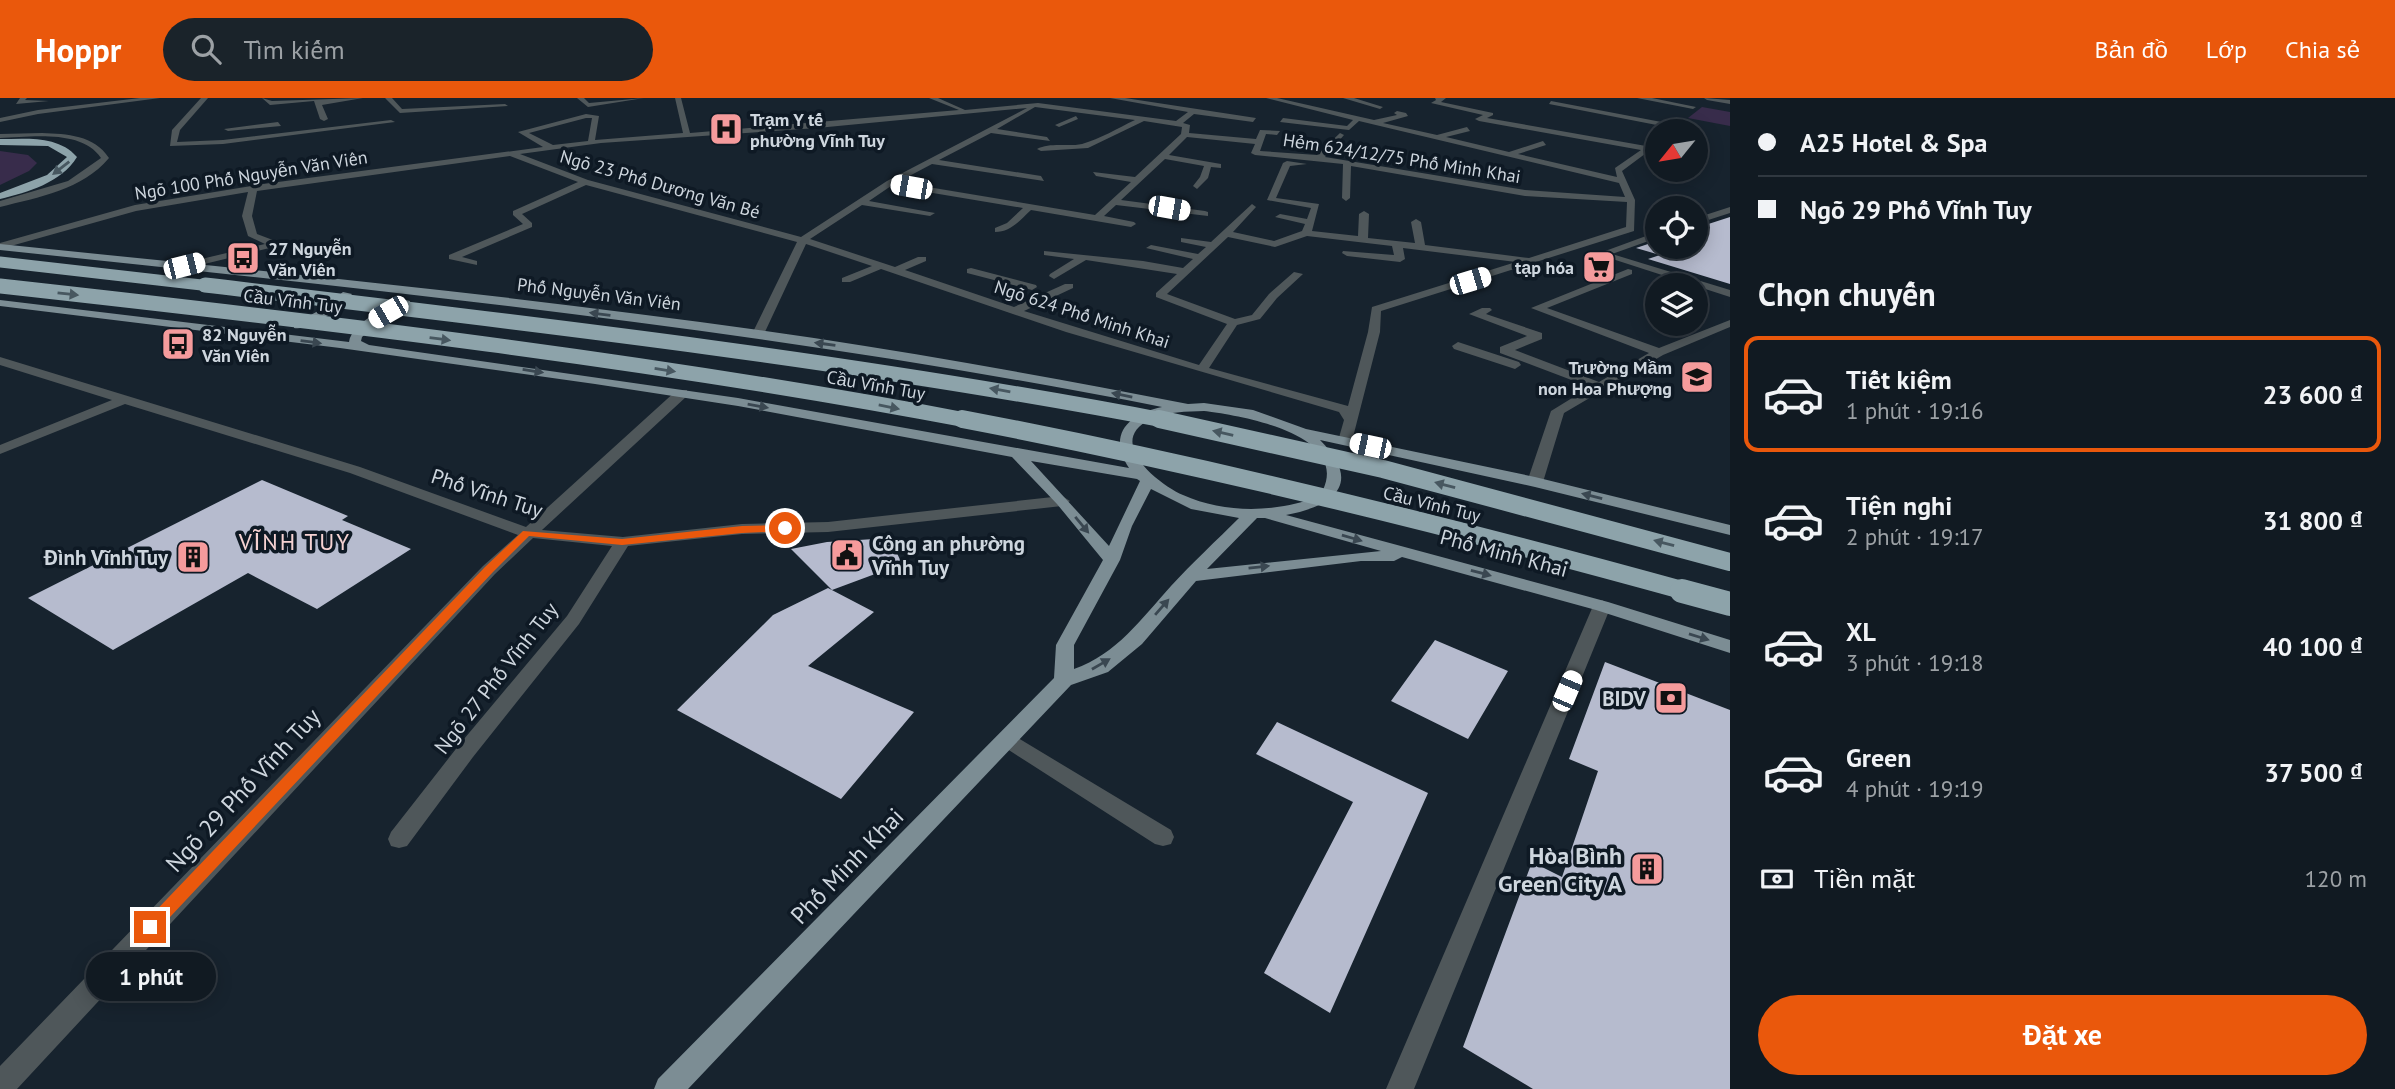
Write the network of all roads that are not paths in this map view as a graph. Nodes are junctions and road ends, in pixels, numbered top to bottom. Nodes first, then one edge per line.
1 (24, 98) edge
2 (99, 98) edge
3 (157, 98) edge
4 (205, 98) edge
5 (265, 98) edge
6 (360, 98) edge
7 (388, 98) edge
8 (580, 98) edge
9 (641, 98) edge
10 (678, 98) edge
11 (932, 98) edge
12 (1058, 98) edge
13 (1113, 98) edge
14 (1167, 98) edge
15 (1271, 98) edge
16 (1345, 98) edge
17 (1438, 98) edge
18 (1640, 98) edge
19 (1700, 98) edge
20 (1707, 98) edge
21 (69, 99) edge
22 (1330, 99) edge
23 (56, 100) dead end
24 (1069, 100) dead end
25 (90, 101) edge
26 (1730, 102) edge
27 (318, 103) junction
28 (1089, 103) dead end
29 (1291, 103) junction
30 (1551, 103) dead end
31 (1151, 104) junction
32 (505, 106) dead end
33 (1304, 106) junction
34 (1380, 107) dead end
35 (1693, 107) junction
36 (1278, 109) dead end
37 (965, 110) junction
38 (1039, 110) junction
39 (400, 111) junction
40 (387, 112) dead end
41 (1193, 112) junction
42 (1397, 113) dead end
43 (1050, 117) dead end
44 (336, 118) dead end
45 (324, 119) junction
46 (1144, 119) junction
47 (1359, 119) junction
48 (1680, 119) edge
49 (0, 120) edge
50 (310, 120) dead end
51 (1283, 120) dead end
52 (1253, 121) dead end
53 (391, 122) dead end
54 (1373, 122) junction
55 (283, 123) dead end
56 (1645, 123) edge
57 (1177, 124) junction
58 (1059, 125) dead end
59 (1436, 126) dead end
60 (228, 129) dead end
61 (989, 130) junction
62 (1277, 133) dead end
63 (1185, 135) junction
64 (1340, 135) dead end
65 (0, 136) edge
66 (687, 136) junction
67 (1434, 137) junction
68 (1047, 139) dead end
69 (971, 140) junction
70 (0, 142) edge
71 (590, 142) junction
72 (987, 142) dead end
73 (1259, 142) junction
74 (1543, 143) dead end
75 (550, 146) junction
76 (1645, 148) edge
77 (1041, 149) dead end
78 (1645, 151) edge
79 (510, 153) junction
80 (1509, 155) junction
81 (1163, 156) junction
82 (1306, 157) junction
83 (1319, 158) junction
84 (929, 161) junction
85 (1013, 162) dead end
86 (1348, 163) junction
87 (1496, 163) dead end
88 (1208, 165) junction
89 (1218, 166) dead end
90 (995, 172) junction
91 (1096, 174) dead end
92 (1041, 179) dead end
93 (980, 180) dead end
94 (1137, 180) junction
95 (1623, 181) junction
96 (585, 182) junction
97 (890, 183) junction
98 (1197, 187) dead end
99 (253, 189) junction
100 (0, 196) edge
101 (1346, 198) dead end
102 (1630, 200) junction
103 (859, 202) junction
104 (1114, 202) junction
105 (0, 204) edge
106 (1029, 207) junction
107 (1252, 208) dead end
108 (1730, 210) edge
109 (930, 213) dead end
110 (1205, 214) dead end
111 (1364, 214) dead end
112 (1280, 217) dead end
113 (1708, 217) edge
114 (1097, 218) junction
115 (1416, 222) dead end
116 (1131, 224) dead end
117 (1308, 227) junction
118 (998, 230) dead end
119 (1226, 234) junction
120 (1645, 239) edge
121 (803, 240) junction
122 (1184, 240) dead end
123 (1363, 240) junction
124 (1397, 245) junction
125 (0, 246) edge
126 (1214, 246) junction
127 (1151, 248) dead end
128 (1421, 248) junction
129 (1048, 253) dead end
130 (1347, 253) dead end
131 (1084, 257) junction
132 (1201, 258) junction
133 (922, 259) dead end
134 (1534, 261) junction
135 (0, 262) edge
136 (473, 263) dead end
137 (882, 265) junction
138 (184, 266) junction
139 (896, 270) junction
140 (971, 271) dead end
141 (1185, 272) junction
142 (1628, 272) dead end
143 (1298, 274) dead end
144 (1054, 276) dead end
145 (846, 279) dead end
146 (344, 283) junction
147 (0, 286) edge
148 (1069, 286) dead end
149 (443, 294) junction
150 (1730, 294) edge
151 (974, 297) junction
152 (1042, 298) junction
153 (0, 303) edge
154 (962, 303) dead end
155 (1486, 310) dead end
156 (1014, 311) junction
157 (1233, 323) junction
158 (1730, 323) edge
159 (758, 334) junction
160 (265, 336) junction
161 (1458, 346) dead end
162 (368, 349) junction
163 (1659, 352) junction
164 (0, 360) edge
165 (1202, 370) junction
166 (1595, 389) junction
167 (682, 393) junction
168 (125, 399) junction
169 (1189, 408) junction
170 (1349, 418) junction
171 (1298, 431) junction
172 (1345, 441) junction
173 (0, 450) edge
174 (1019, 457) junction
175 (1145, 478) junction
176 (1535, 482) junction
177 (1062, 501) junction
178 (1258, 513) junction
179 (1730, 530) edge
180 (527, 533) junction
181 (622, 542) junction
182 (1415, 556) junction
183 (1112, 560) junction
184 (1730, 562) edge
185 (1192, 576) junction
186 (1730, 604) edge
187 (1602, 606) junction
188 (1730, 647) edge
189 (1064, 680) junction
190 (1008, 740) junction
191 (1163, 837) dead end
192 (399, 839) dead end
193 (0, 1086) edge
194 (668, 1089) edge
195 (1400, 1089) edge

1 - 23 street
2 - 25 street
3 - 25 street
4 - 53 street
5 - 27 street
6 - 27 street
7 - 39 street
8 - 9 street
10 - 66 street
11 - 37 street
12 - 38 street
13 - 31 street
14 - 31 street
15 - 29 street
16 - 22 street
16 - 34 street
17 - 76 street
18 - 35 street
19 - 35 street
20 - 26 street
21 - 25 street
22 - 33 street
24 - 28 street
25 - 49 street
27 - 45 street
29 - 33 street
29 - 36 street
30 - 56 street
31 - 41 street
32 - 39 street
33 - 47 street
35 - 48 street
37 - 38 street, Ngõ 100 Phố Nguyễn Văn Viên
37 - 66 street, Ngõ 100 Phố Nguyễn Văn Viên
38 - 46 street
38 - 61 street
39 - 40 street
41 - 52 street
41 - 57 street
42 - 54 street
43 - 58 street
44 - 45 street
45 - 50 street
46 - 57 street
46 - 77 street
47 - 51 street
47 - 54 street
54 - 67 street
55 - 60 street
57 - 63 street
59 - 67 street
61 - 68 street
61 - 69 street
62 - 73 street
63 - 73 street, Hẻm 624/12/75 Phố Minh Khai
63 - 81 street
64 - 83 street
65 - 105 street
66 - 71 street, Ngõ 100 Phố Nguyễn Văn Viên
67 - 80 street
69 - 72 street
69 - 84 street
70 -> 100 highway
71 - 75 street, Ngõ 100 Phố Nguyễn Văn Viên
71 - 75 street
73 - 82 street, Hẻm 624/12/75 Phố Minh Khai
74 - 80 street
75 - 79 street, Ngõ 100 Phố Nguyễn Văn Viên
78 - 95 street
79 - 96 street, Ngõ 23 Phố Dương Văn Bé
79 - 99 street, Ngõ 100 Phố Nguyễn Văn Viên
80 - 87 street
80 - 95 street
81 - 88 street
81 - 94 street
82 - 83 street, Hẻm 624/12/75 Phố Minh Khai
82 - 117 street
83 - 86 street, Hẻm 624/12/75 Phố Minh Khai
84 - 90 street
84 - 97 street
85 - 90 street
86 - 101 street
86 - 102 street, Hẻm 624/12/75 Phố Minh Khai
88 - 89 street
88 - 98 street
90 - 92 street
90 - 93 street
91 - 94 street
94 - 104 street
95 - 102 street
96 - 121 street, Ngõ 23 Phố Dương Văn Bé
96 - 136 street
97 - 103 street
97 - 106 street
99 - 125 street, Ngõ 100 Phố Nguyễn Văn Viên
99 - 138 street
102 - 134 street
103 - 109 street
103 - 121 street
104 - 110 street
104 - 114 street
106 - 114 street
106 - 118 street
107 - 119 street
108 - 113 street
111 - 123 street
112 - 117 street
114 - 116 street
115 - 128 street
117 - 119 street
117 - 123 street
119 - 126 street
120 - 150 street
121 - 137 street, Ngõ 624 Phố Minh Khai
121 - 159 street
122 - 126 street
123 - 124 street
124 - 128 street
124 - 130 street
125 - 138 main road, Phố Nguyễn Văn Viên
126 - 132 street
127 - 132 street
128 - 134 street
129 - 131 street
131 - 141 street
131 - 144 street
132 - 141 street
133 - 139 street
134 - 170 street
184 -> 135 highway, Cầu Vĩnh Tuy, bridge
137 - 139 street, Ngõ 624 Phố Minh Khai
137 - 145 street
138 - 146 main road, Phố Nguyễn Văn Viên
139 - 151 street, Ngõ 624 Phố Minh Khai
140 - 152 street
141 - 157 street
142 - 163 street
143 - 157 street
146 - 149 main road, Phố Nguyễn Văn Viên
146 - 160 main road
147 -> 186 highway, Cầu Vĩnh Tuy, bridge
148 - 152 street
159 -> 149 main road, Phố Nguyễn Văn Viên
149 - 162 main road
151 - 154 street
151 - 156 street, Ngõ 624 Phố Minh Khai
152 - 156 street
153 - 160 main road
155 - 166 street
156 - 165 street, Ngõ 624 Phố Minh Khai
157 - 165 street
158 - 163 street
169 -> 159 main road, Phố Nguyễn Văn Viên
160 -> 162 main road
161 - 166 street
162 -> 167 main road
163 - 166 street
164 - 168 street, Phố Vĩnh Tuy
165 - 170 street, Ngõ 624 Phố Minh Khai
166 - 176 street
167 -> 174 main road
167 - 180 street, Ngõ 29 Phố Vĩnh Tuy
168 - 173 street
168 - 180 street, Phố Vĩnh Tuy
169 - 171 main road
169 - 175 main road
170 - 172 street
171 - 172 main road
171 - 178 main road
172 - 176 main road
174 - 175 main road
174 - 177 main road
175 - 178 main road
175 - 183 main road
179 -> 176 main road
177 - 181 street, Phố Vĩnh Tuy
177 -> 183 main road
178 -> 182 main road, Phố Minh Khai
178 - 185 main road, Phố Minh Khai
180 - 181 street, Phố Vĩnh Tuy
180 - 193 street, Ngõ 29 Phố Vĩnh Tuy
181 - 192 street, Ngõ 27 Phố Vĩnh Tuy
185 -> 182 main road
182 -> 187 main road, Phố Minh Khai
183 - 189 main road
189 -> 185 main road, Phố Minh Khai
187 -> 188 main road, Phố Minh Khai
187 - 195 street
189 - 190 main road, Phố Minh Khai
190 - 191 street
190 - 194 main road, Phố Minh Khai

